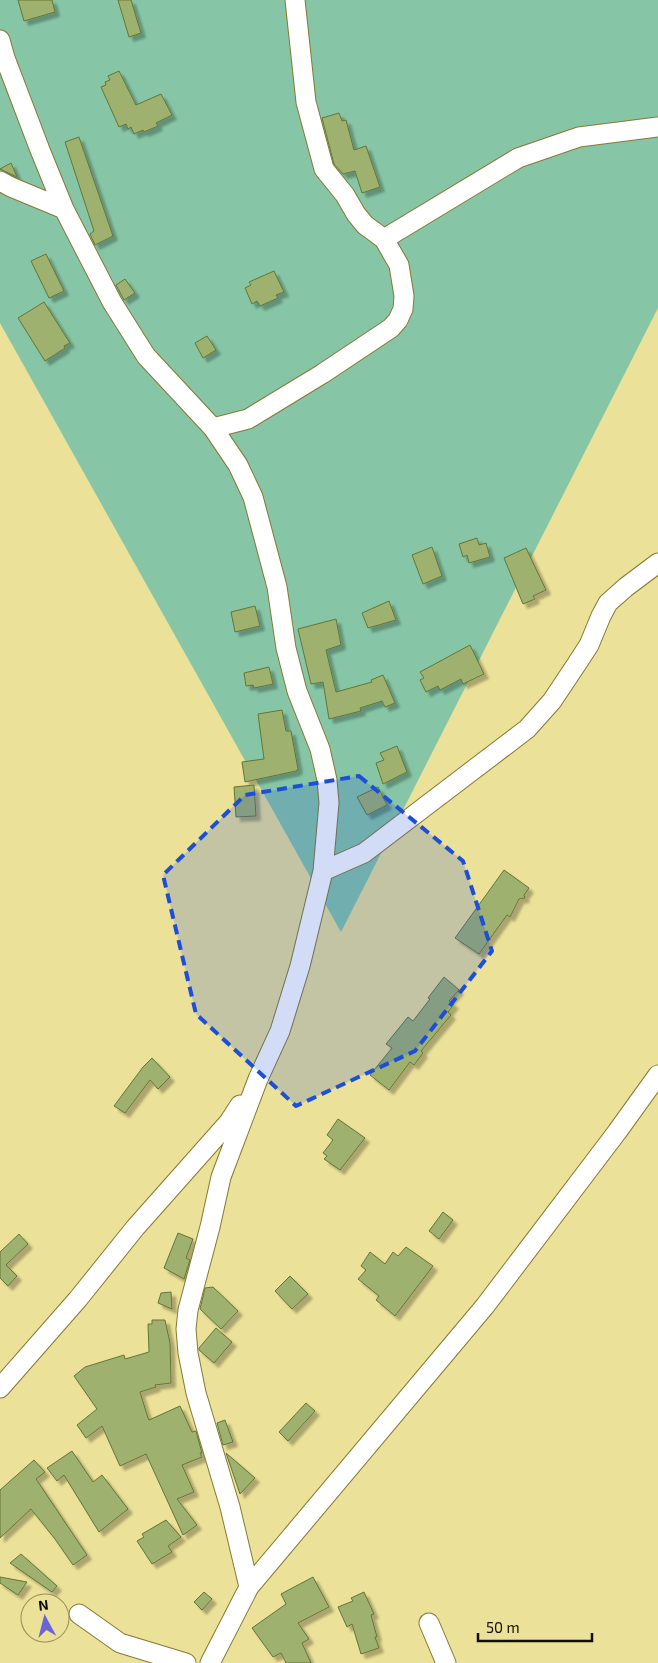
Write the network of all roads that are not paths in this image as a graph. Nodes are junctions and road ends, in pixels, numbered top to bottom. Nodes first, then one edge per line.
1 (295, 0) edge
2 (0, 40) edge
3 (658, 127) edge
4 (0, 181) edge
5 (64, 209) junction
6 (384, 239) junction
7 (213, 428) junction
8 (658, 563) edge
9 (323, 871) junction
10 (658, 1075) edge
11 (258, 1079) junction
12 (0, 1388) edge
13 (249, 1586) junction
14 (78, 1614) dead end
15 (429, 1623) dead end
16 (186, 1663) edge
17 (210, 1663) edge
18 (446, 1663) edge

1 - 6 street
2 - 5 street
3 - 6 street
4 - 5 street
5 - 7 street
6 - 7 street
7 - 9 street
8 - 9 street
9 - 11 street
10 - 13 street
11 - 12 street
11 - 13 street
13 - 17 street
14 - 16 street
15 - 18 street

